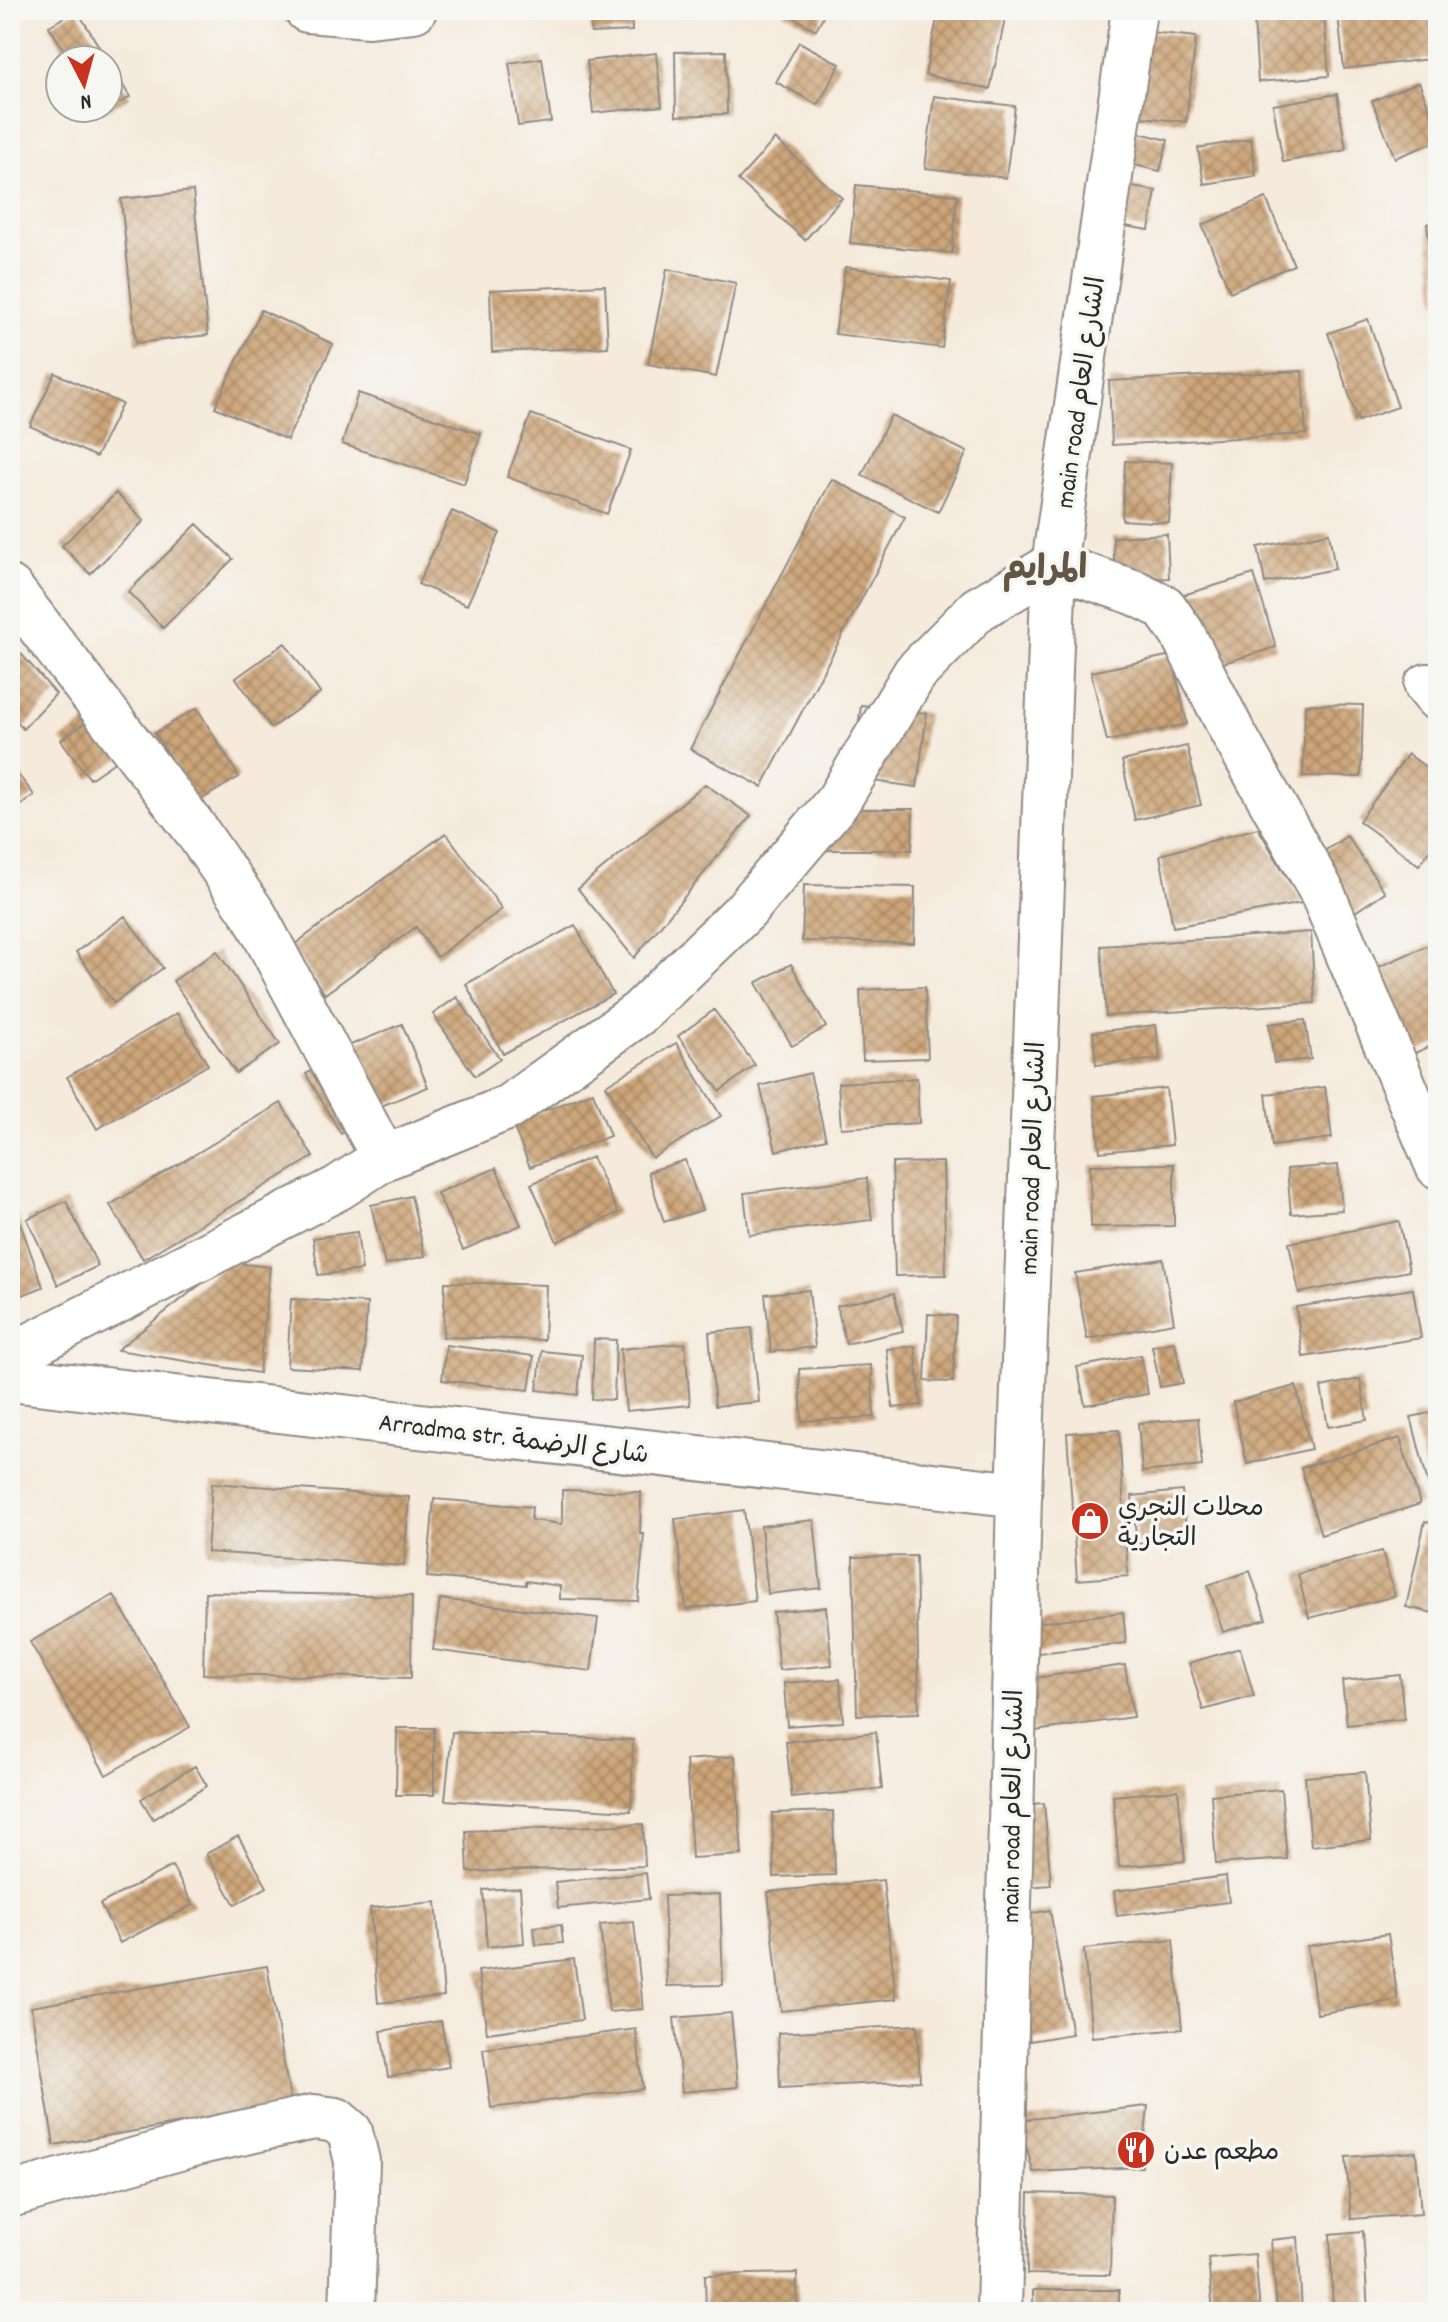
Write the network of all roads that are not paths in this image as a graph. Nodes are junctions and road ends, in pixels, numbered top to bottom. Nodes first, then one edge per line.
1 (307, 10) edge
2 (414, 10) edge
3 (1134, 10) edge
4 (1054, 565) junction
5 (10, 588) edge
6 (384, 1158) junction
7 (1438, 1166) edge
8 (10, 1356) edge
9 (10, 1379) edge
10 (1019, 1495) junction
11 (10, 2195) edge
12 (352, 2312) edge
13 (999, 2312) edge

1 - 2 street
3 - 4 street, main road الشارع العام
4 - 6 street
4 - 7 street
4 - 10 street, main road الشارع العام
5 - 6 street
6 - 8 street
9 - 10 street, Arradma str. شارع الرضمة
10 - 13 street, main road الشارع العام
11 - 12 street

